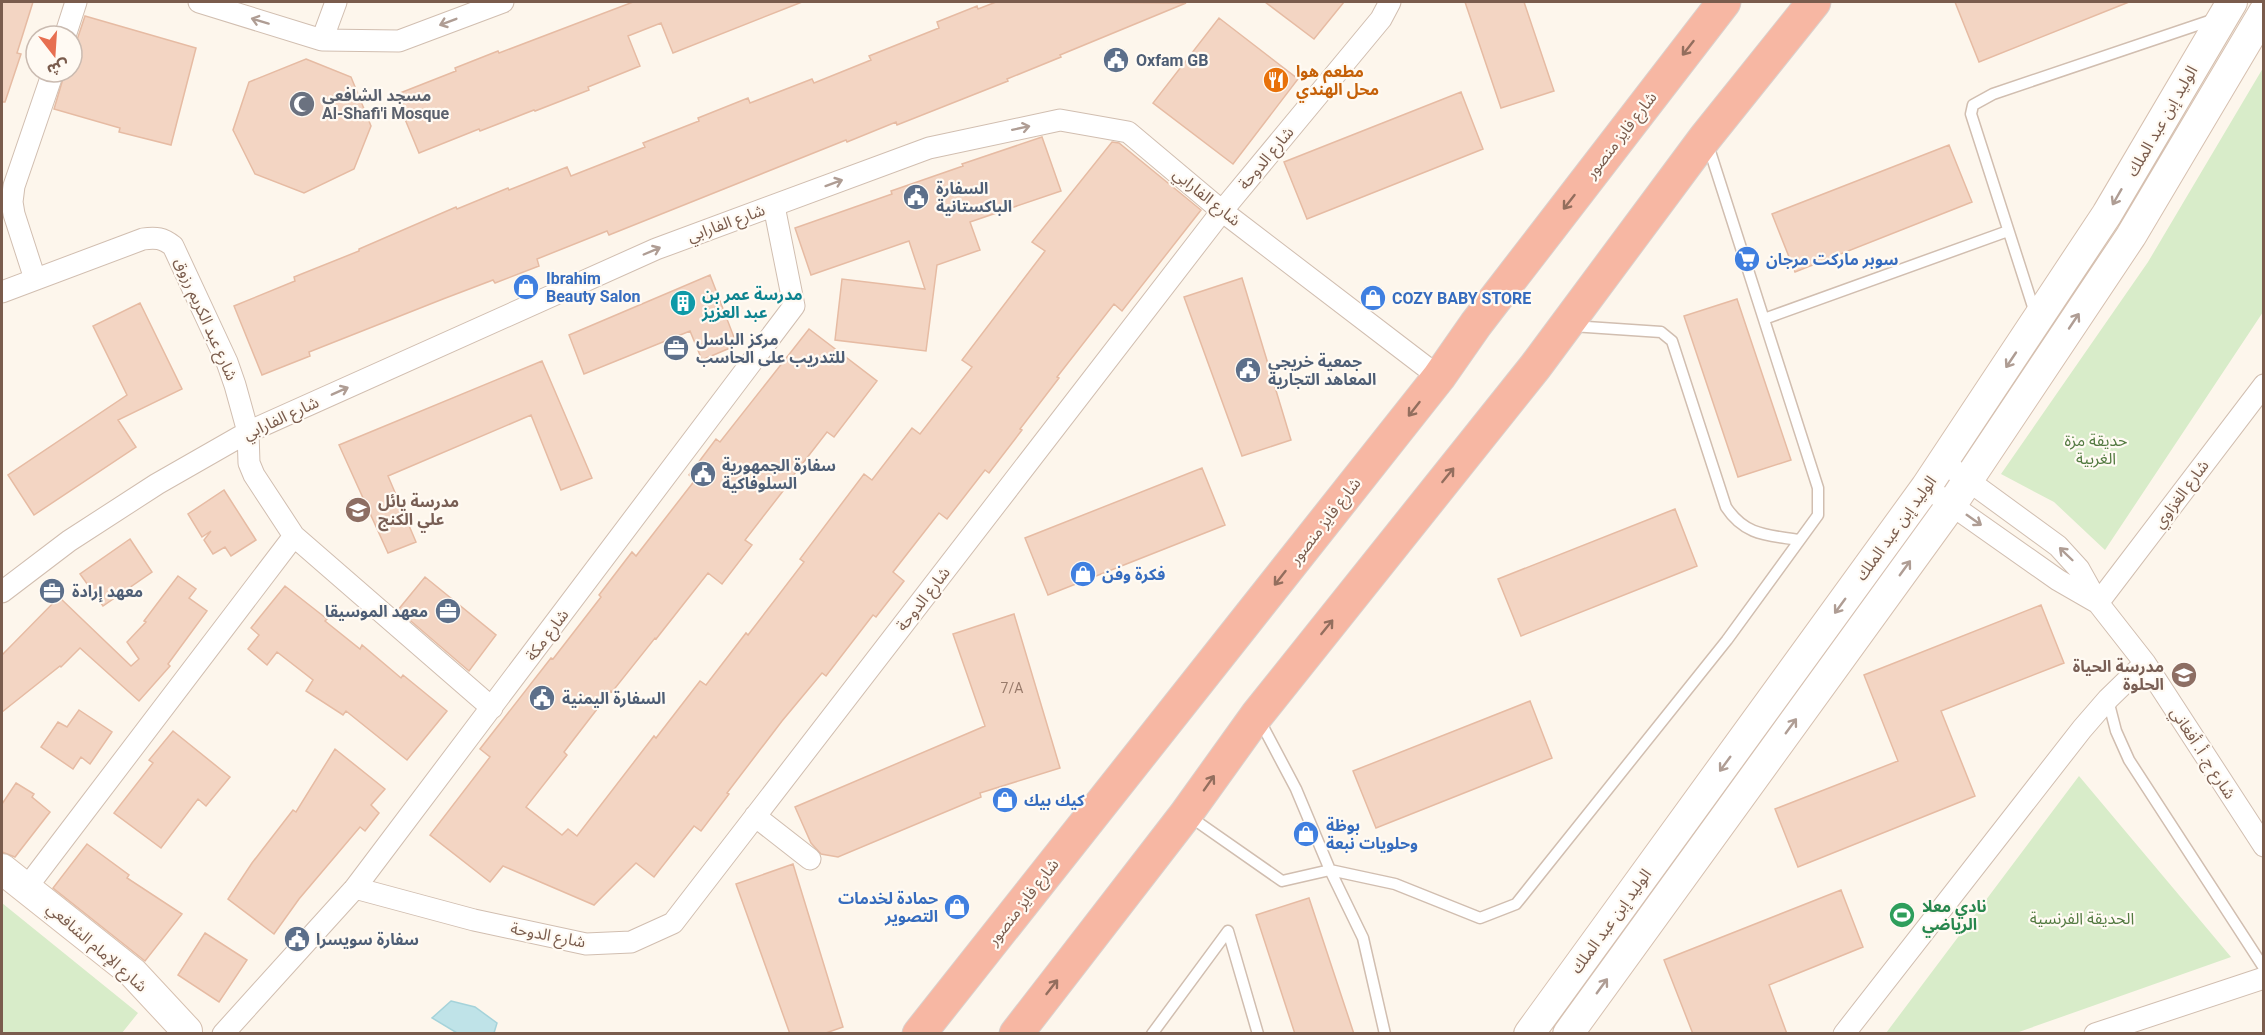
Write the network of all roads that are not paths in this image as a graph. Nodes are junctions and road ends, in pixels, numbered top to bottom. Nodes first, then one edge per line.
1 (76, 2) edge
2 (199, 2) edge
3 (336, 2) edge
4 (503, 2) edge
5 (1724, 2) edge
6 (1814, 2) edge
7 (1382, 7) edge
8 (2228, 9) edge
9 (2264, 12) edge
10 (69, 24) edge
11 (322, 40) junction
12 (49, 84) edge
13 (1705, 138) junction
14 (774, 206) junction
15 (1222, 211) junction
16 (2008, 231) junction
17 (35, 279) junction
18 (2, 292) edge
19 (1764, 319) junction
20 (2037, 320) junction
21 (1565, 326) junction
22 (1439, 377) junction
23 (2264, 385) edge
24 (248, 432) junction
25 (1943, 462) junction
26 (1926, 487) junction
27 (1960, 492) junction
28 (294, 536) junction
29 (1799, 540) junction
30 (2, 592) edge
31 (2098, 603) junction
32 (2145, 663) junction
33 (2108, 699) junction
34 (492, 708) junction
35 (1257, 716) junction
36 (1186, 814) junction
37 (755, 816) junction
38 (2264, 846) edge
39 (810, 859) dead end
40 (2, 869) edge
41 (1330, 870) junction
42 (27, 887) junction
43 (355, 888) junction
44 (2264, 968) edge
45 (2264, 978) edge
46 (191, 1032) edge
47 (156, 1034) edge
48 (223, 1034) edge
49 (919, 1034) edge
50 (1016, 1034) edge
51 (1152, 1034) edge
52 (1258, 1034) edge
53 (1385, 1034) edge
54 (1529, 1034) edge
55 (1568, 1034) edge
56 (1844, 1034) edge
57 (2095, 1034) edge

1 - 10 street
11 -> 2 street
3 - 11 street
4 -> 11 street
5 -> 22 highway, شارع فايز منصور
6 - 13 highway
7 - 15 street, شارع الدوحة
8 - 16 lane
8 -> 20 main road, الوليد إبن عبد الملك
27 -> 9 main road, الوليد إبن عبد الملك
12 - 17 street
13 - 19 lane
13 - 21 highway
14 -> 15 street, شارع الفارابي
24 -> 14 street, شارع الفارابي
14 - 34 street, شارع مكة
15 - 22 street, شارع الفارابي
15 - 37 street, شارع الدوحة
16 - 19 lane
16 - 20 lane
17 - 18 street, شارع عبد الكريم رزوق
17 - 24 street, شارع عبد الكريم رزوق
19 - 29 lane
20 -> 25 main road, الوليد إبن عبد الملك
21 - 29 lane
35 -> 21 highway
22 -> 49 highway, شارع فايز منصور
23 - 31 street, شارع الغزاوي
24 - 28 street, شارع عبد الكريم رزوق
24 - 30 street, شارع الفارابي
25 - 26 main road, الوليد إبن عبد الملك
25 - 27 street, شارع ج. أ. أفغاني
26 - 27 street, شارع ج. أ. أفغاني
26 -> 54 main road, الوليد إبن عبد الملك
27 -> 31 street, شارع ج. أ. أفغاني
31 -> 27 street, شارع ج. أ. أفغاني
55 -> 27 main road, الوليد إبن عبد الملك
28 - 34 street, شارع عبد الكريم رزوق
28 - 42 street
29 - 41 lane
31 - 32 street, شارع ج. أ. أفغاني
32 - 33 street
32 - 38 street, شارع ج. أ. أفغاني
33 - 44 lane
33 - 56 street
34 - 43 street, شارع مكة
36 -> 35 highway
35 - 41 lane
36 - 41 lane
50 -> 36 highway
37 - 39 street
37 - 43 street, شارع الدوحة
40 - 42 main road, شارع الإمام الشافعي
41 - 53 lane
42 - 46 main road, شارع الإمام الشافعي
43 - 48 street, شارع مكة
45 - 57 street
46 - 47 main road
51 - 52 lane

